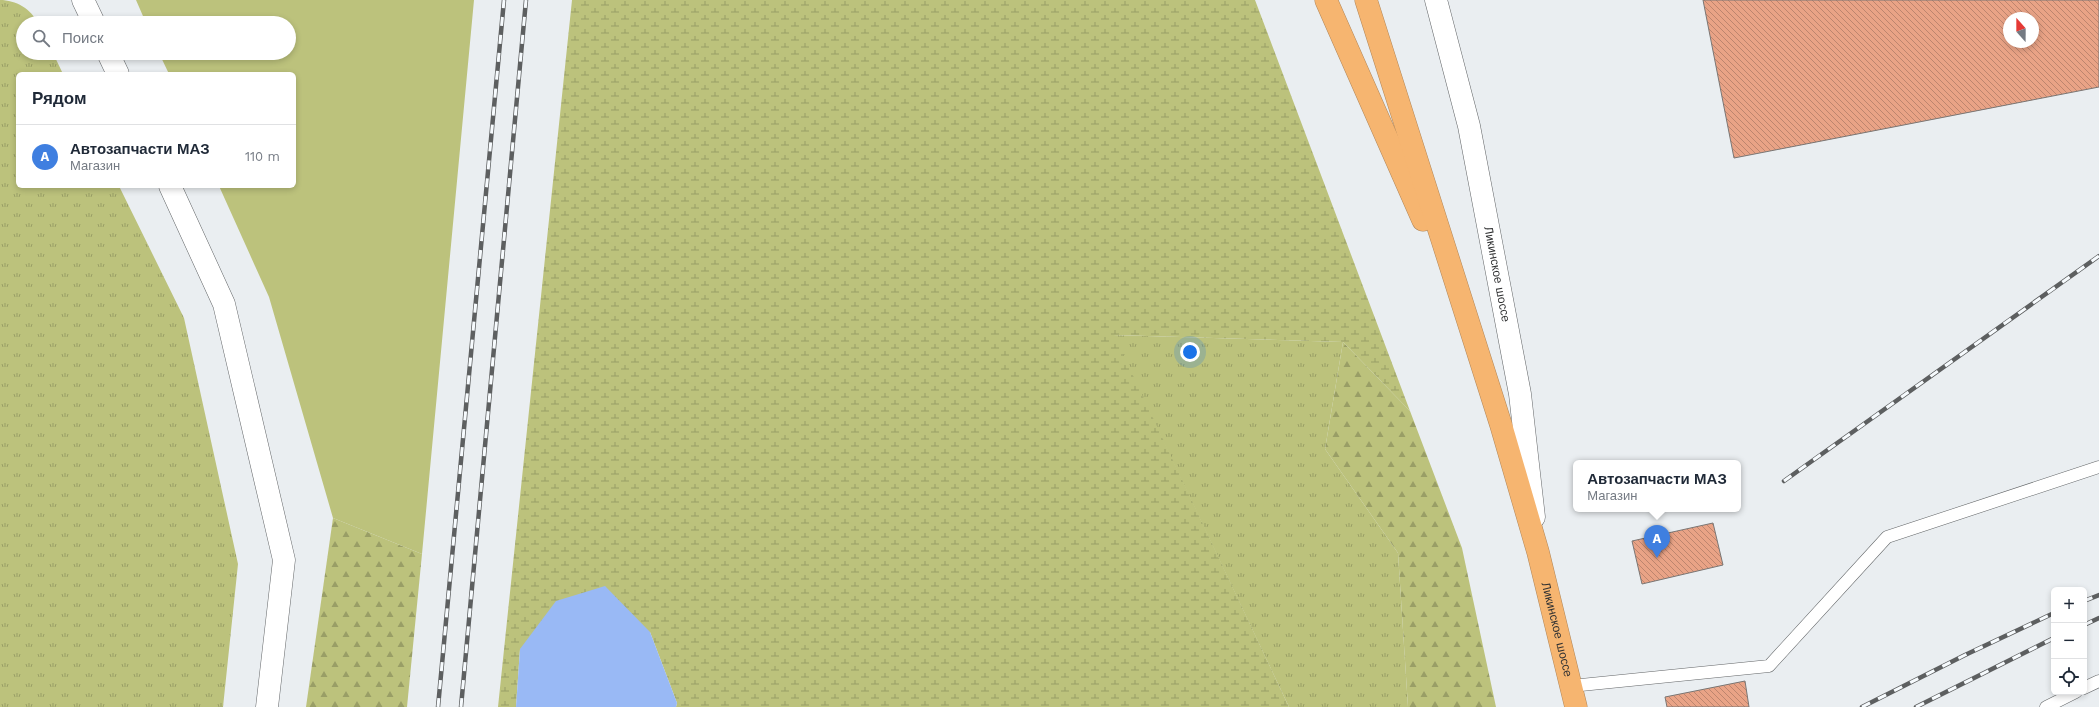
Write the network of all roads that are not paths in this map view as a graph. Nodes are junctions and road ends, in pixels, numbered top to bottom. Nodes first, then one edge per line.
1 (83, 0) edge
2 (1326, 0) edge
3 (1366, 0) edge
4 (1436, 0) edge
5 (91, 16) edge
6 (111, 60) edge
7 (117, 72) edge
8 (171, 188) edge
9 (1467, 320) junction
10 (2099, 467) edge
11 (1538, 552) junction
12 (2099, 681) edge
13 (1572, 686) junction
14 (2087, 687) edge
15 (2070, 695) edge
16 (267, 707) edge
17 (1576, 707) edge
18 (2046, 707) edge

1 - 5 street
2 - 9 highway, Ликинское шоссе
3 - 9 highway, Ликинское шоссе
4 - 11 street, Ликинское шоссе
6 - 7 street
8 - 16 street
9 - 11 highway, Ликинское шоссе
10 - 13 lane
11 - 13 highway, Ликинское шоссе
12 - 14 lane
13 - 17 highway, Ликинское шоссе
15 - 18 lane

